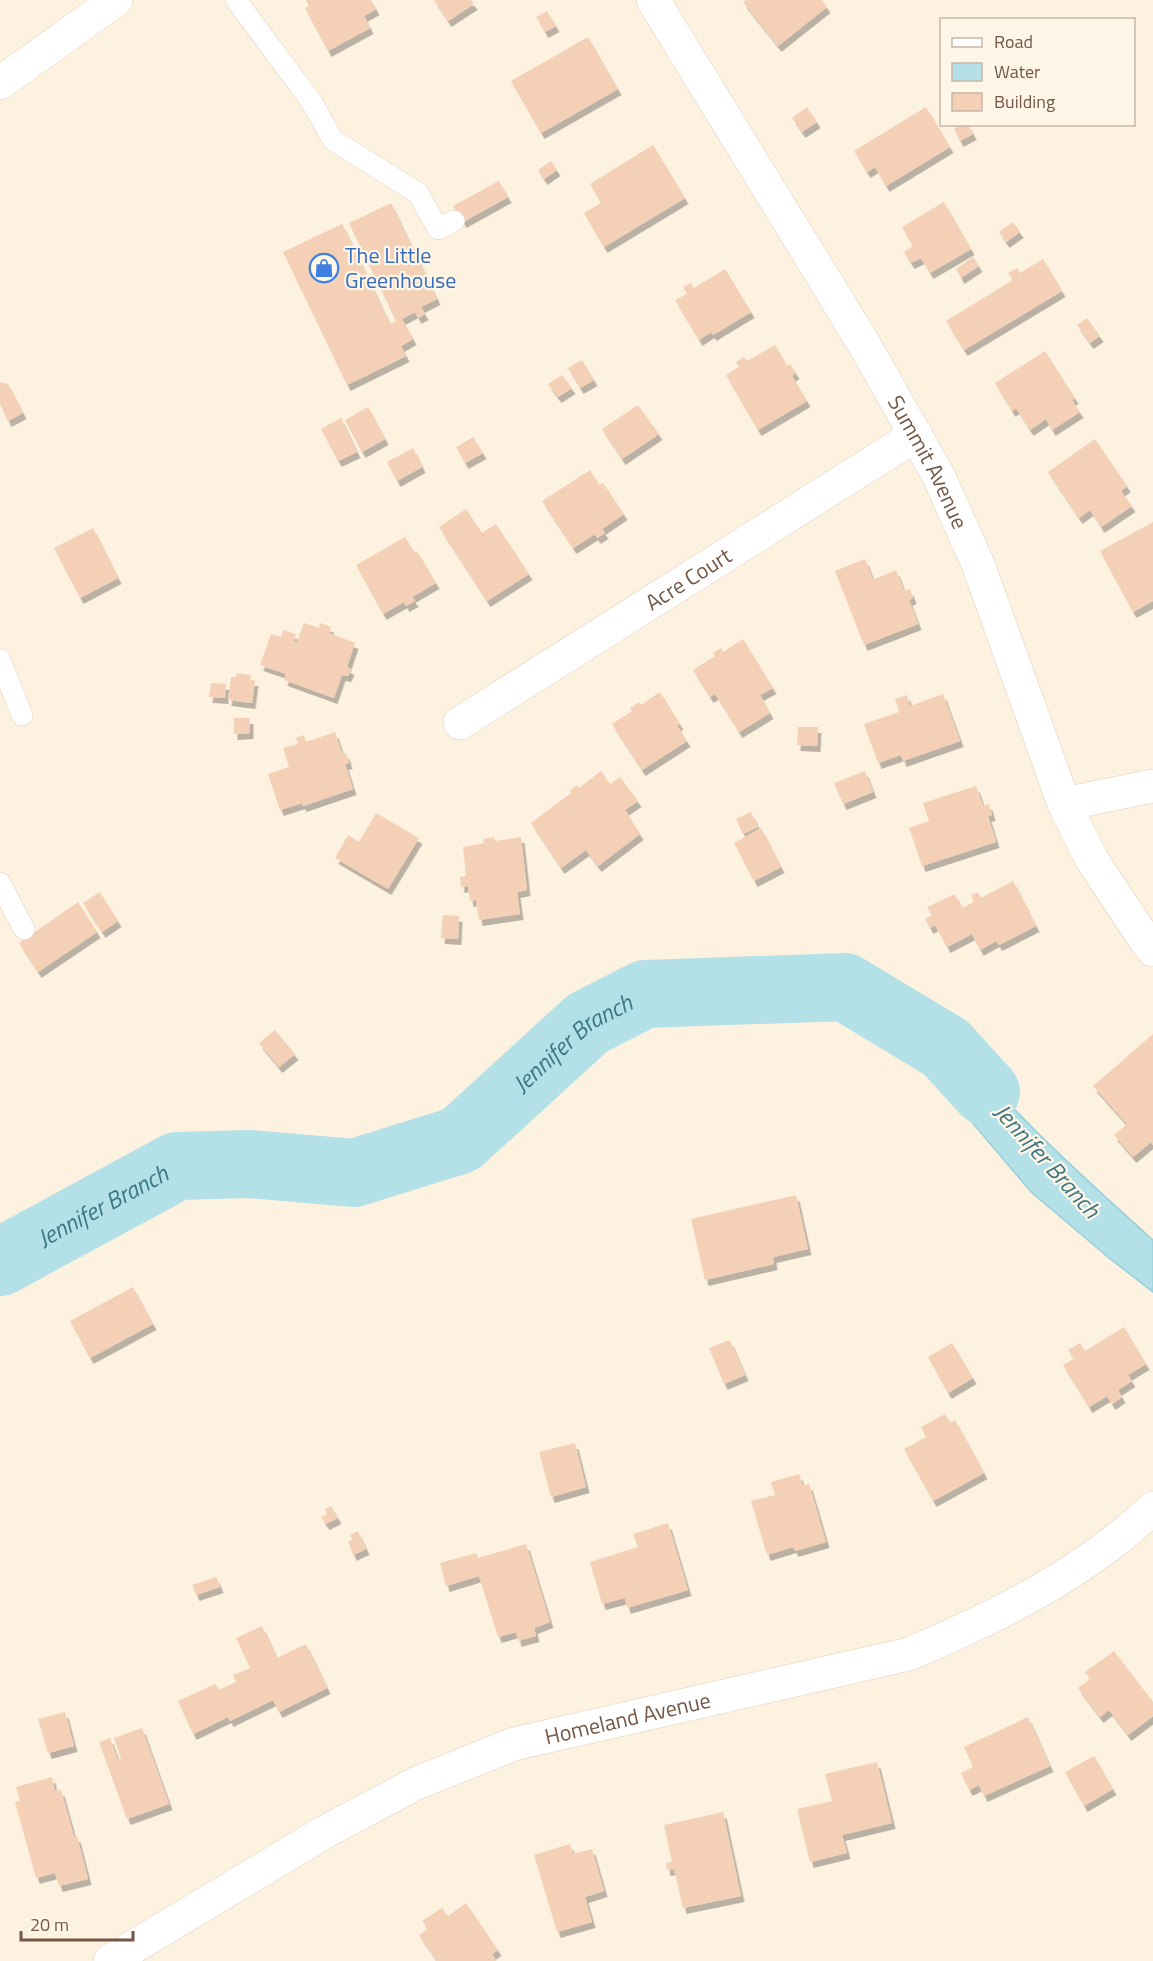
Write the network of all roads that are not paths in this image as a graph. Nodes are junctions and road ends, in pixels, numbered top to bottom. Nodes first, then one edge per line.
1 (116, 0) edge
2 (236, 0) edge
3 (653, 0) edge
4 (0, 83) edge
5 (454, 221) dead end
6 (916, 435) junction
7 (0, 660) edge
8 (22, 715) dead end
9 (460, 723) dead end
10 (1153, 786) edge
11 (1064, 804) junction
12 (0, 883) edge
13 (24, 929) dead end
14 (1153, 950) edge
15 (1153, 1508) edge
16 (110, 1961) edge

1 - 4 street
2 - 5 lane
3 - 6 street, Summit Avenue
6 - 9 street, Acre Court
6 - 11 street, Summit Avenue
7 - 8 lane
10 - 11 street
11 - 14 street, Summit Avenue
12 - 13 lane
15 - 16 street, Homeland Avenue

